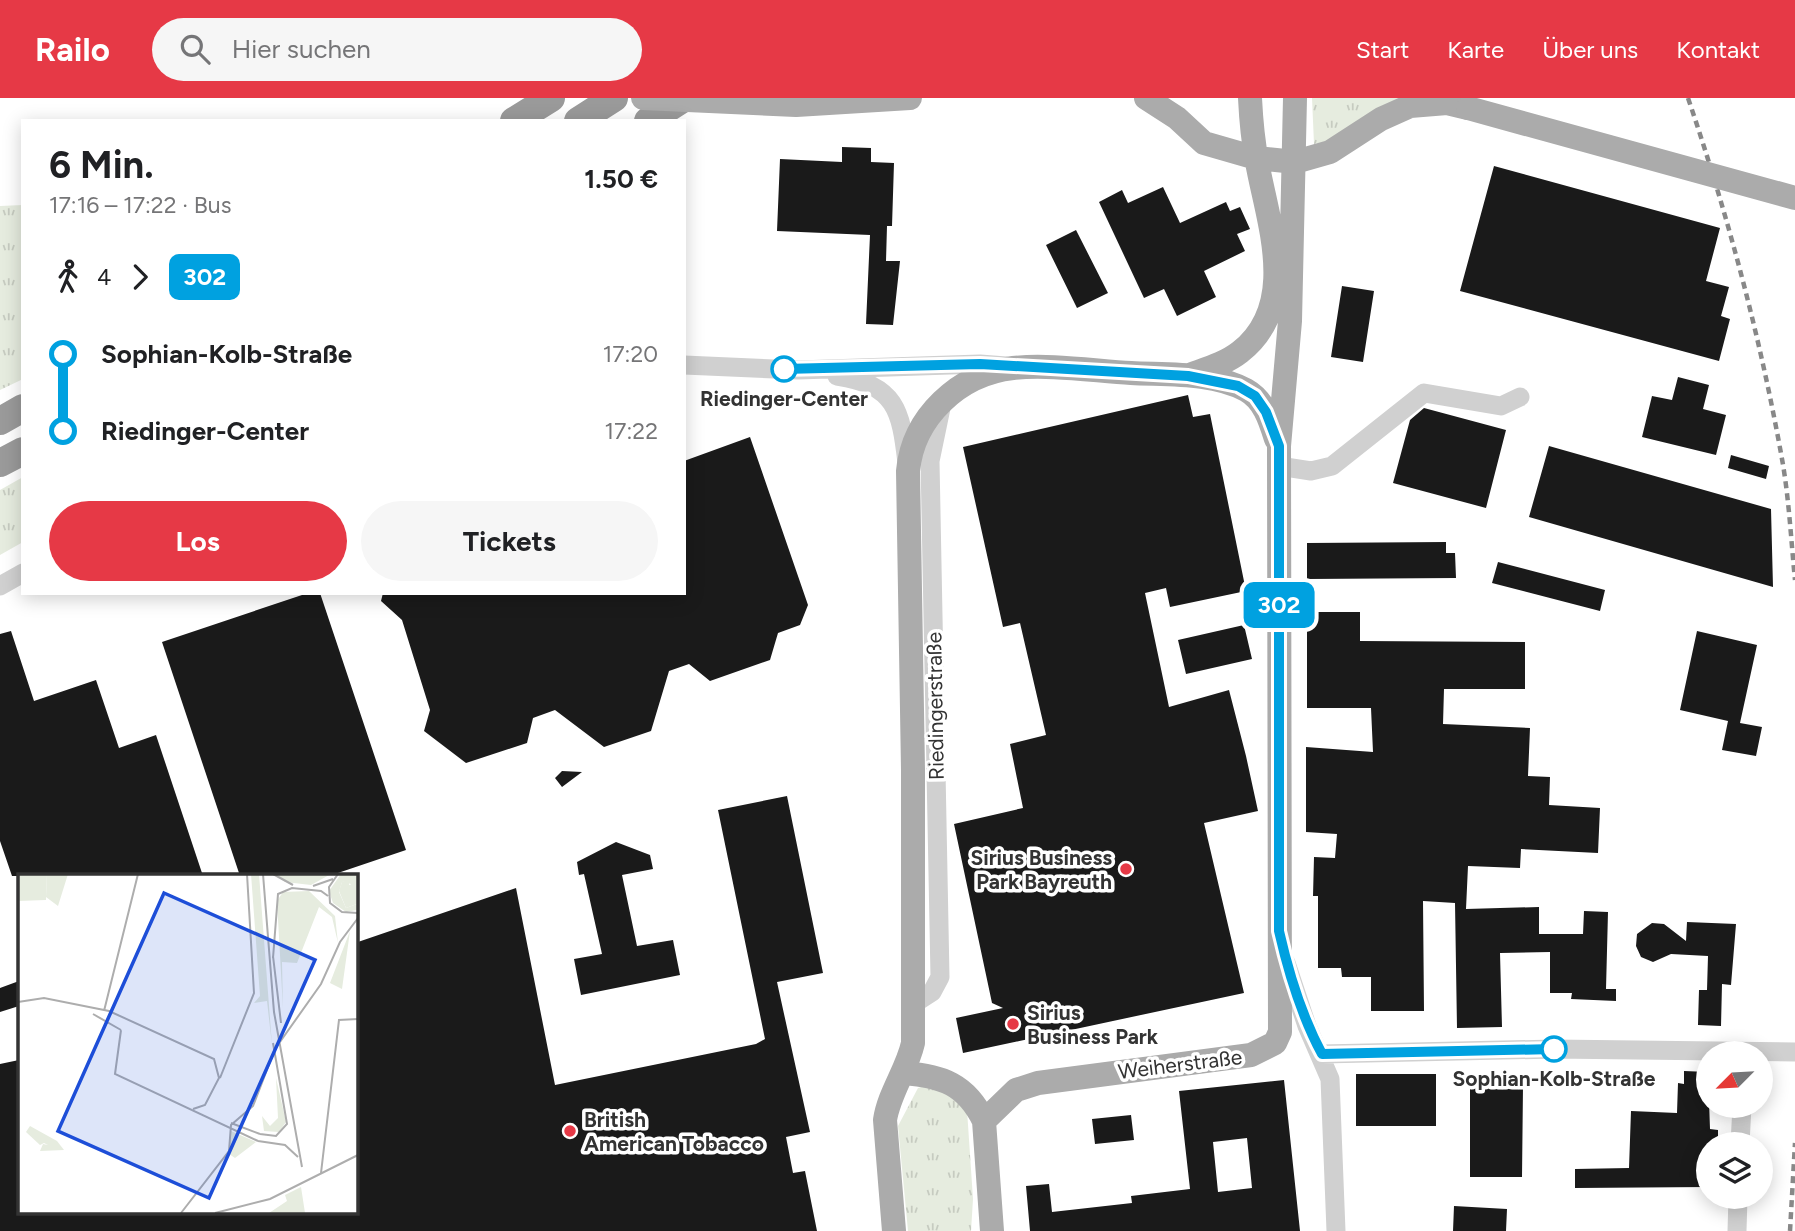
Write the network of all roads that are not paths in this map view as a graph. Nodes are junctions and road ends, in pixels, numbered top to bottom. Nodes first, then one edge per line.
1 (551, 98) edge
2 (614, 98) edge
3 (643, 98) edge
4 (684, 98) edge
5 (910, 98) edge
6 (1146, 98) edge
7 (1250, 98) edge
8 (1295, 98) edge
9 (517, 119) edge
10 (581, 119) edge
11 (651, 119) edge
12 (1256, 158) junction
13 (1295, 162) junction
14 (1795, 198) edge
15 (686, 365) edge
16 (1013, 368) junction
17 (798, 370) junction
18 (1188, 376) junction
19 (21, 391) edge
20 (1520, 397) dead end
21 (0, 398) edge
22 (943, 400) junction
23 (21, 409) edge
24 (0, 421) edge
25 (21, 451) edge
26 (1279, 456) junction
27 (0, 463) edge
28 (908, 471) junction
29 (21, 574) edge
30 (0, 586) edge
31 (1279, 931) junction
32 (915, 1003) junction
33 (1696, 1052) edge
34 (1773, 1052) edge
35 (1795, 1052) edge
36 (1322, 1054) junction
37 (898, 1084) junction
38 (984, 1121) junction
39 (1738, 1209) edge
40 (892, 1227) edge
41 (992, 1231) edge
42 (1336, 1231) edge
43 (1737, 1231) edge

1 - 9 highway
2 - 10 highway
3 - 5 main road, bridge
4 - 11 highway
6 - 12 main road
7 - 12 main road
8 - 13 main road
12 - 13 main road
12 - 18 main road
13 - 14 main road, bridge
13 - 26 main road
15 - 17 street
16 - 17 street
16 - 18 main road, Riedingerstraße
16 - 22 main road, Riedingerstraße
17 - 28 street
18 - 26 main road
19 - 21 highway
20 - 26 street
22 - 28 main road, Riedingerstraße
22 - 32 street, Riedingerstraße
23 - 24 highway
25 - 27 highway
26 - 31 main road
28 - 32 main road, Riedingerstraße
29 - 30 street
31 - 36 street
31 - 38 main road, Weiherstraße
32 - 37 main road, Riedingerstraße
33 - 36 street
34 - 35 street
36 - 42 street
37 - 38 main road
37 - 40 main road, Riedingerstraße
38 - 41 main road
39 - 43 street

